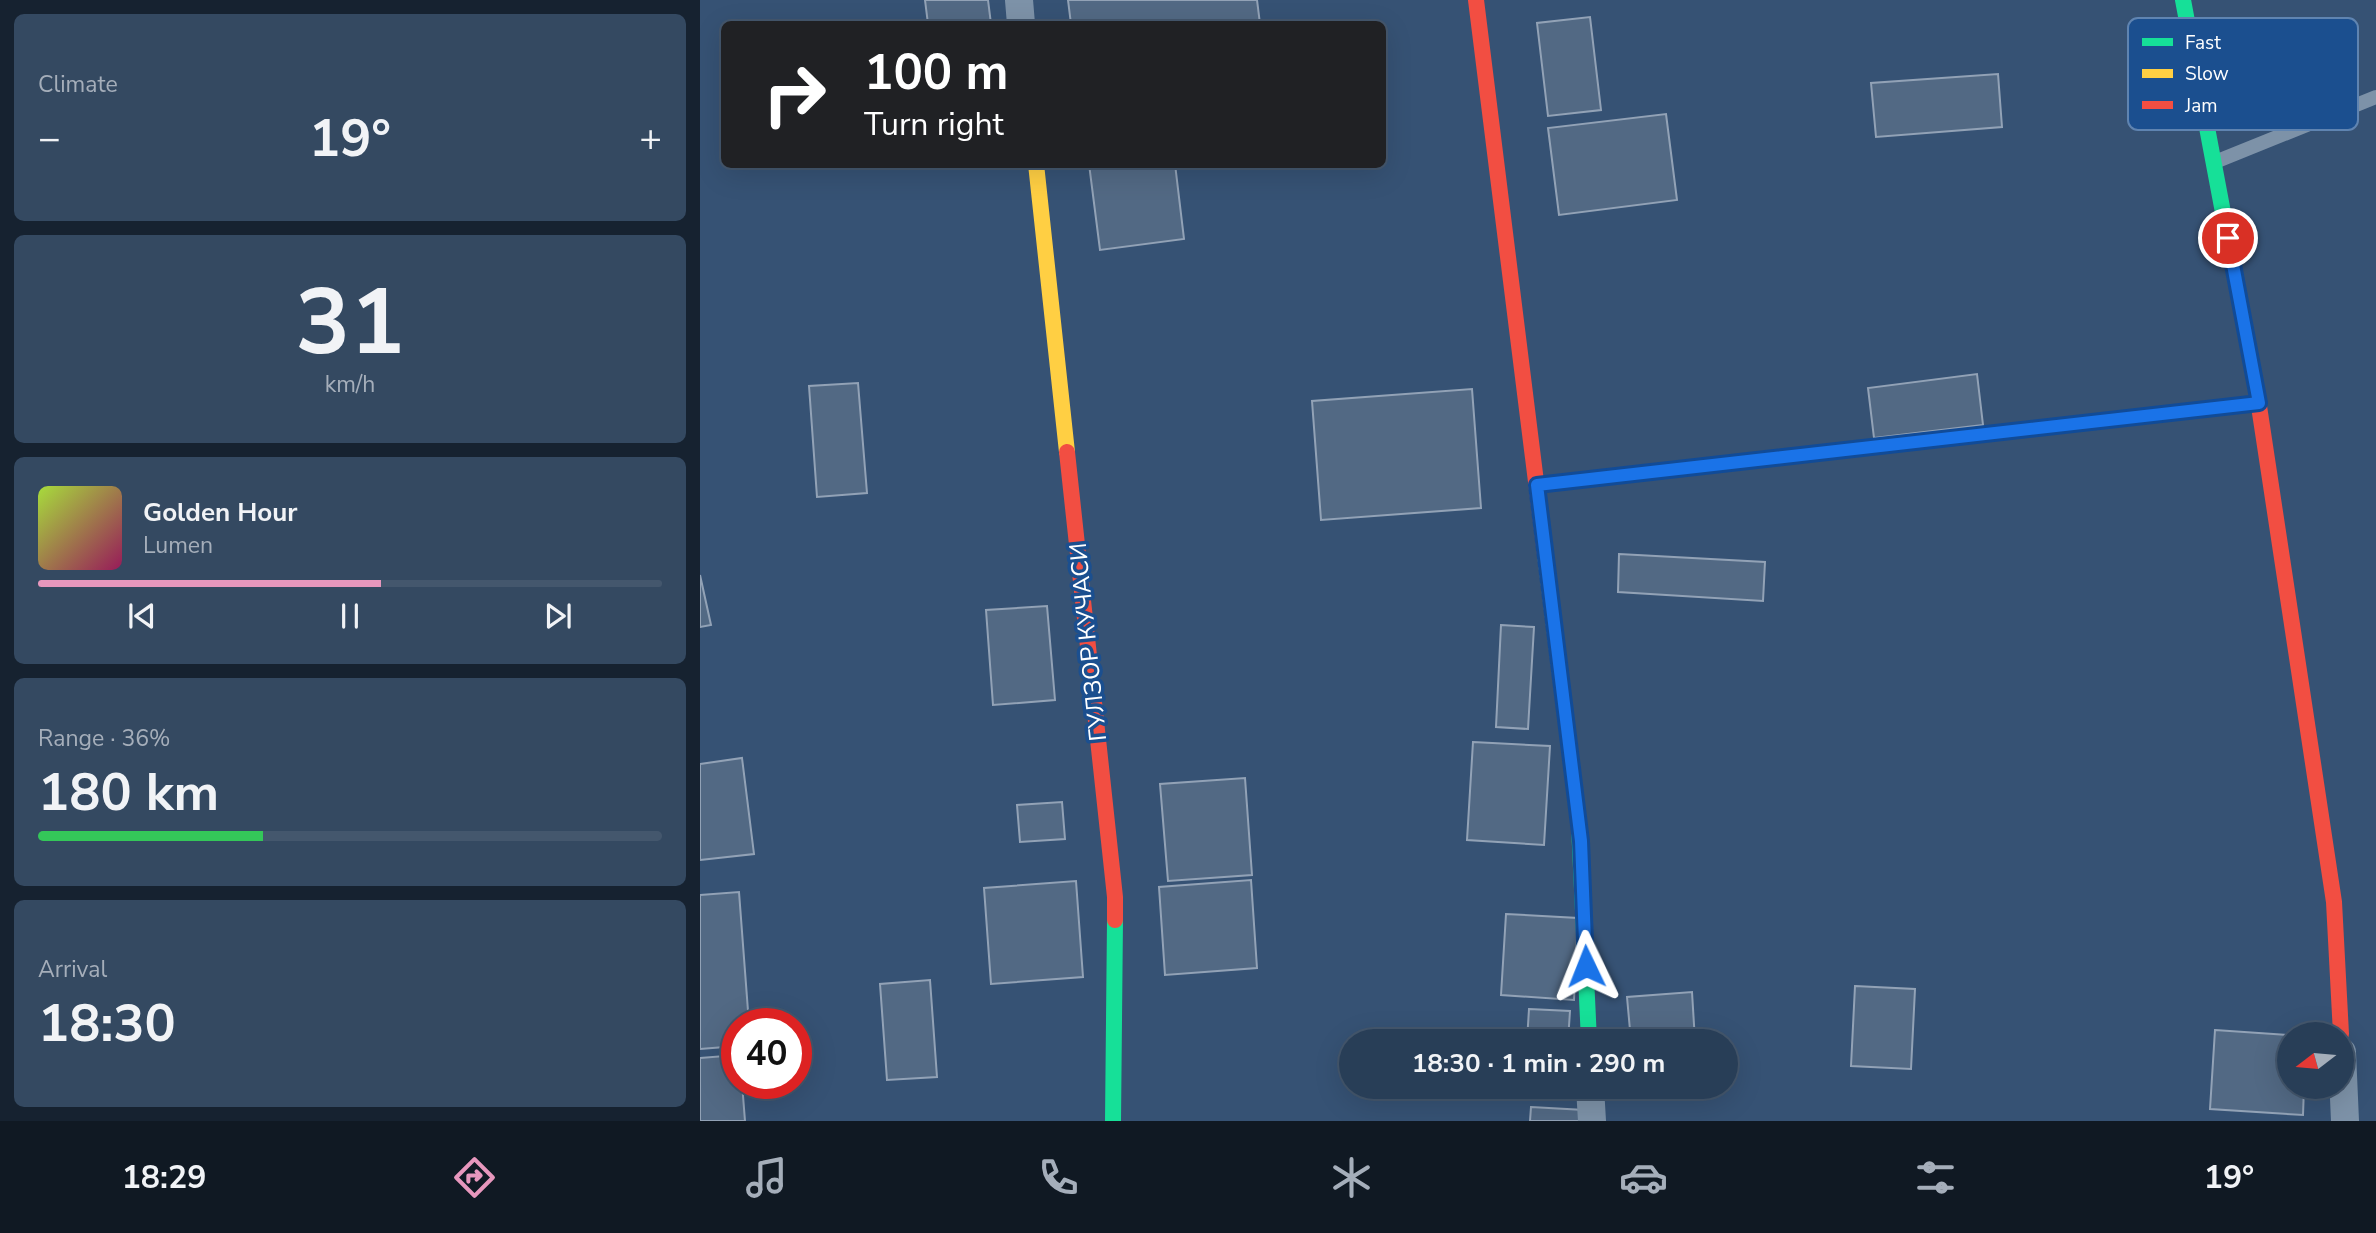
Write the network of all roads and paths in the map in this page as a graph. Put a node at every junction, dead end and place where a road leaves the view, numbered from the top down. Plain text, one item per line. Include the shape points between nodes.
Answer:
1 (1018, 0) edge
2 (1476, 0) edge
3 (2183, 0) edge
4 (2186, 18) edge
5 (1021, 21) edge
6 (2376, 97) edge
7 (2358, 104) edge
8 (2208, 130) edge
9 (2295, 130) edge
10 (2214, 163) junction
11 (1036, 168) edge
12 (2259, 403) junction
13 (1537, 485) junction
14 (2340, 1022) edge
15 (1589, 1029) edge
16 (1591, 1099) edge
17 (2344, 1099) edge
18 (1113, 1121) edge
19 (1592, 1121) edge
20 (2345, 1121) edge

1 - 5 street
2 - 13 street
3 - 4 street
6 - 7 lane
8 - 10 street
9 - 10 lane
10 - 12 street
11 - 18 street, ГУЛЗОР КУЧАСИ via 1115,897
12 - 13 lane
12 - 14 street via 2334,902
13 - 15 street via 1581,841
16 - 19 street
17 - 20 street

